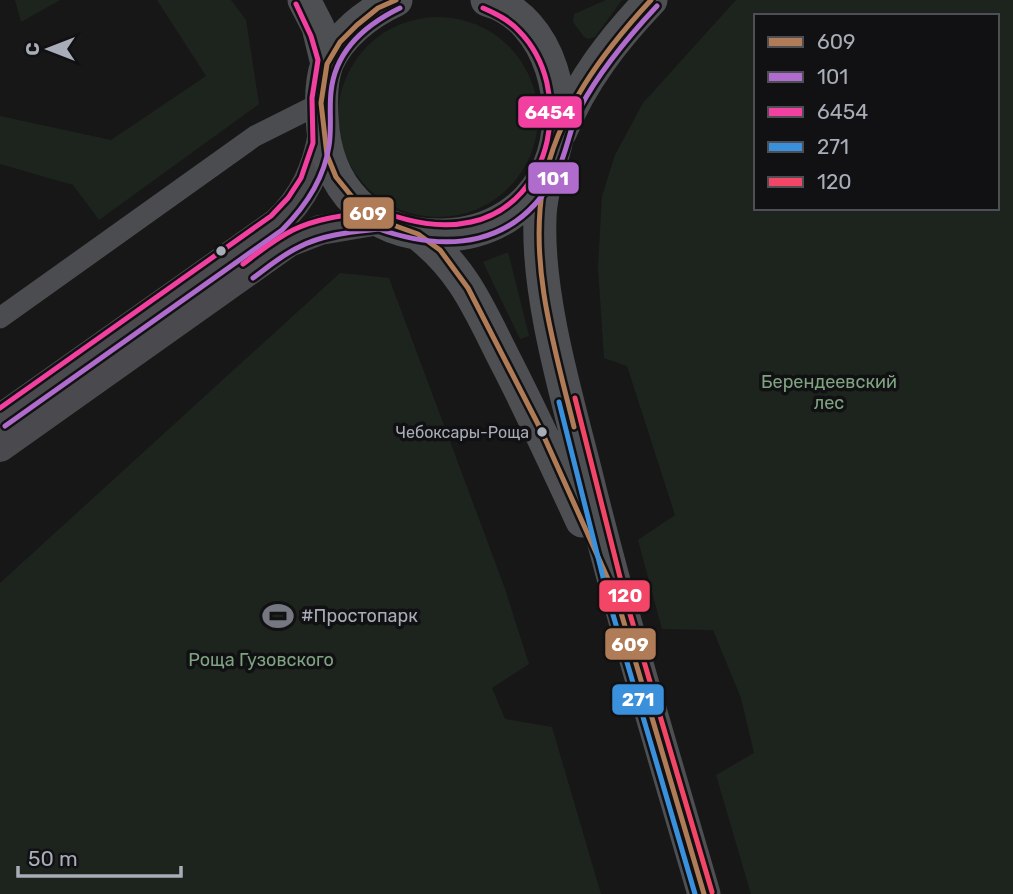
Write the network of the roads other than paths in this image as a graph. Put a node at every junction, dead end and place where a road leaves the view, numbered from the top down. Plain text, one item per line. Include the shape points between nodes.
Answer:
1 (304, 0) edge
2 (396, 0) edge
3 (495, 0) edge
4 (651, 0) edge
5 (327, 64) junction
6 (322, 118) junction
7 (553, 155) junction
8 (379, 220) junction
9 (418, 234) junction
10 (0, 318) edge
11 (0, 419) edge
12 (0, 447) edge
13 (617, 599) junction
14 (704, 894) edge

1 - 5 main road via 318,27
2 - 5 main road via 357,25
3 - 7 main road via 528,26 550,63 558,114
4 - 7 main road via 593,70 573,103
5 - 6 main road
6 - 8 main road via 327,155 336,177 362,209
6 - 10 street via 255,136
6 - 11 main road via 319,153 293,208
7 - 9 main road via 538,187 505,219 467,233
7 - 13 main road via 542,194 540,241 550,316
8 - 9 main road
8 - 12 main road via 320,230 289,242
9 - 13 main road via 440,250 468,288 541,430
13 - 14 main road

